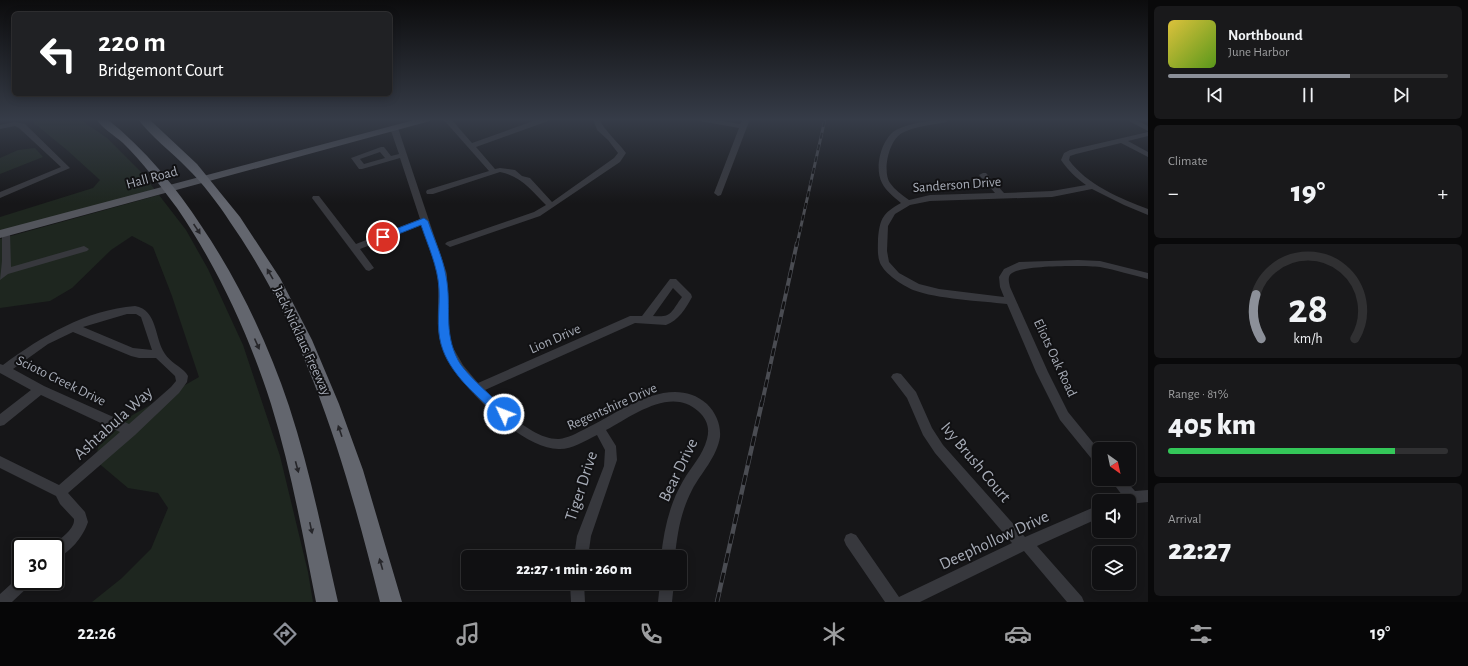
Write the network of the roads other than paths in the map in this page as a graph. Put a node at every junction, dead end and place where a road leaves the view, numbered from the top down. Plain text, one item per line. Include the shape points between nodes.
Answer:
1 (44, 147) edge
2 (132, 147) edge
3 (173, 147) edge
4 (324, 147) edge
5 (400, 147) edge
6 (471, 147) edge
7 (618, 147) edge
8 (735, 147) edge
9 (887, 147) edge
10 (1093, 147) edge
11 (1134, 147) edge
12 (403, 155) junction
13 (1148, 155) edge
14 (389, 158) dead end
15 (493, 171) junction
16 (984, 175) dead end
17 (1095, 186) junction
18 (430, 192) dead end
19 (718, 193) dead end
20 (0, 195) edge
21 (1002, 196) junction
22 (316, 198) dead end
23 (907, 203) junction
24 (551, 206) junction
25 (1148, 212) edge
26 (424, 221) junction
27 (3, 234) edge
28 (450, 244) dead end
29 (354, 248) junction
30 (84, 249) dead end
31 (369, 268) dead end
32 (3, 275) edge
33 (1148, 276) edge
34 (1011, 301) junction
35 (645, 319) dead end
36 (72, 327) junction
37 (159, 354) junction
38 (2, 369) edge
39 (897, 376) dead end
40 (40, 389) junction
41 (477, 389) junction
42 (0, 421) edge
43 (712, 422) joint
44 (598, 429) junction
45 (131, 431) junction
46 (1092, 451) edge
47 (0, 462) edge
48 (60, 491) junction
49 (1148, 496) edge
50 (1136, 498) edge
51 (1092, 513) edge
52 (851, 540) dead end
53 (64, 543) edge
54 (1024, 544) junction
55 (582, 550) edge
56 (669, 550) edge
57 (15, 590) edge
58 (577, 590) edge
59 (666, 590) edge
60 (2, 602) edge
61 (327, 602) edge
62 (391, 602) edge
63 (578, 602) edge
64 (665, 602) edge
65 (894, 602) edge
66 (904, 602) edge
67 (1077, 602) edge

1 - 20 street via 66,168
2 -> 61 highway via 175,197 206,242 231,285 264,359 280,405 303,490
62 -> 3 highway, Jack Nicklaus Freeway via 341,433 323,383 294,320 269,273 230,212 192,165
4 - 27 main road, Hall Road
5 - 12 street, Regentshire Drive
6 - 15 street
7 - 24 street via 622,153 617,160
8 - 19 street
9 - 23 street via 885,182
10 - 17 street via 1073,152 1067,155 1065,160 1073,171
11 - 13 street
12 - 14 street
12 - 26 street, Regentshire Drive
15 - 18 street
15 - 24 street via 508,171 527,180
16 - 21 street
17 - 21 street, Sanderson Drive via 1052,194
17 - 25 street via 1120,201
21 - 23 street, Sanderson Drive via 930,198
22 - 29 street
23 - 34 street, Sanderson Drive via 891,212 884,226 882,251 885,263 893,273 916,287
24 - 28 street via 537,214
26 - 29 street
26 - 41 street, Regentshire Drive via 442,274 446,345 455,365
27 - 32 street via 7,261
29 - 31 street
30 - 32 street
33 - 34 street, Eliots Oak Road via 1100,264 1078,262 1015,266 1007,271 1004,277 1004,287
34 - 46 street, Eliots Oak Road via 1064,416
35 - 41 street, Lion Drive via 634,319
36 - 37 street via 131,352
36 - 37 street via 117,313 137,310 145,315
36 - 38 street
37 - 45 street, Ashtabula Way via 182,376 181,382
38 - 40 street, Scioto Creek Drive
39 - 54 street, Ivy Brush Court via 912,395 927,431 939,449
40 - 42 street
40 - 45 street, Scioto Creek Drive
41 - 44 street, Regentshire Drive via 521,428 544,442 569,442
43 - 44 street, Regentshire Drive via 702,407 694,402 666,397
43 - 56 street, Bear Drive via 713,439 703,462 683,493 674,519
44 - 55 street, Tiger Drive via 610,445 612,455 584,536
45 - 48 street, Ashtabula Way
47 - 48 street
48 - 53 street via 63,499 81,516 82,522 80,528
49 - 50 street
51 - 54 street, Deephollow Drive
52 - 65 street
54 - 66 street, Deephollow Drive
54 - 67 street, Ivy Brush Court
57 - 60 street
58 - 63 street
59 - 64 street

